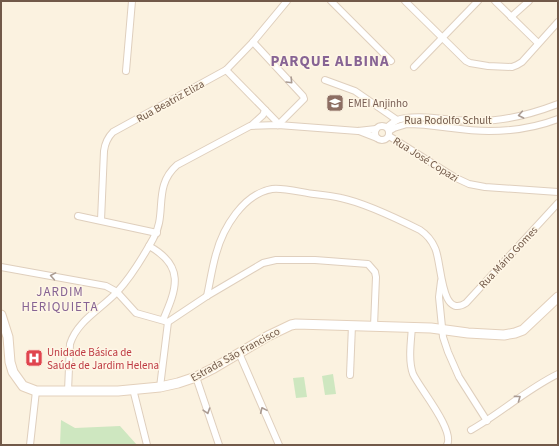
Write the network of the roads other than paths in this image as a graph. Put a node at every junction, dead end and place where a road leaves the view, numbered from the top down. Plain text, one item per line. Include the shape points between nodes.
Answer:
1 (132, 1) edge
2 (287, 1) edge
3 (331, 1) edge
4 (405, 1) edge
5 (478, 1) edge
6 (495, 1) edge
7 (529, 1) edge
8 (511, 17) junction
9 (558, 22) edge
10 (443, 38) junction
11 (253, 42) junction
12 (538, 44) junction
13 (391, 61) dead end
14 (414, 68) dead end
15 (226, 70) junction
16 (126, 71) dead end
17 (325, 80) dead end
18 (558, 104) edge
19 (265, 110) junction
20 (506, 118) junction
21 (558, 119) edge
22 (397, 120) junction
23 (278, 125) junction
24 (250, 126) junction
25 (376, 129) junction
26 (509, 130) junction
27 (358, 131) junction
28 (388, 131) junction
29 (377, 138) junction
30 (558, 192) edge
31 (558, 204) edge
32 (78, 216) dead end
33 (101, 220) junction
34 (157, 233) junction
35 (149, 246) junction
36 (1, 267) edge
37 (442, 280) junction
38 (117, 292) junction
39 (207, 296) junction
40 (558, 297) edge
41 (1, 315) edge
42 (166, 321) junction
43 (352, 325) junction
44 (374, 326) junction
45 (412, 327) junction
46 (442, 329) junction
47 (5, 350) edge
48 (239, 353) junction
49 (558, 374) edge
50 (350, 375) dead end
51 (196, 377) junction
52 (160, 387) junction
53 (134, 389) junction
54 (36, 391) junction
55 (68, 391) junction
56 (487, 421) junction
57 (471, 430) dead end
58 (30, 445) edge
59 (147, 445) edge
60 (219, 445) edge
61 (279, 445) edge
62 (447, 445) edge

1 - 16 street
2 - 11 street, Rua Beatriz Eliza
3 - 13 street
4 - 10 street
5 - 10 street
6 - 8 street
7 - 8 street
8 - 12 street
9 - 12 street
10 - 12 street via 466,61 488,66 512,67 522,62
10 - 14 street
11 - 15 street, Rua Beatriz Eliza
11 -> 23 street via 304,99
15 - 19 street
15 - 33 street, Rua Beatriz Eliza via 108,137 104,144
17 - 22 street via 355,91
18 -> 20 street, Rua Rodolfo Schult
19 - 23 street
19 - 24 street
20 - 22 street, Rua Rodolfo Schult via 478,122 411,118
20 - 26 street
21 - 26 street, Rua Rodolfo Schult
22 - 28 street, Rua Rodolfo Schult
23 - 24 street, Rua José Copazi
23 - 27 street, Rua José Copazi
24 - 34 street via 195,154 170,171 163,186
25 - 27 street, Rua José Copazi
25 - 28 street via 382,126
25 - 29 street
26 - 28 street, Rua Rodolfo Schult via 489,131 407,124
27 - 29 street, Rua José Copazi
28 - 29 street via 384,140
28 - 30 street, Rua José Copazi via 454,177 469,184 485,188
31 - 37 street, Rua Mário Gomes via 460,307 453,306 447,297
32 - 33 street
33 - 34 street
34 - 35 street
35 - 38 street
35 - 42 street via 171,263 176,280
38 -> 36 street via 95,283
37 - 39 street via 441,266 435,248 421,231 370,207 342,198 274,188 253,197 233,218 216,254
37 - 46 street via 438,297
38 - 42 street via 136,313
38 - 55 street via 80,325 72,337
39 - 42 street
39 - 44 street via 264,263 276,260 364,263 375,272
40 - 46 main road, Estrada São Francisco via 523,330 515,333 495,335
41 - 47 main road via 8,337
42 - 52 street
43 - 44 main road, Estrada São Francisco
43 - 48 main road, Estrada São Francisco via 290,325
43 - 50 street
44 - 45 main road, Estrada São Francisco
45 - 46 main road, Estrada São Francisco
45 - 62 street via 413,373 448,435
46 - 56 street via 453,364
47 - 54 main road via 13,372 23,386
48 - 51 main road, Estrada São Francisco
61 -> 48 street
56 -> 49 street via 539,383
51 - 52 main road, Estrada São Francisco
51 -> 60 street
52 - 53 main road, Estrada São Francisco
53 - 55 main road, Estrada São Francisco
53 - 59 street
54 - 55 main road, Estrada São Francisco
54 - 58 street
56 - 57 street

